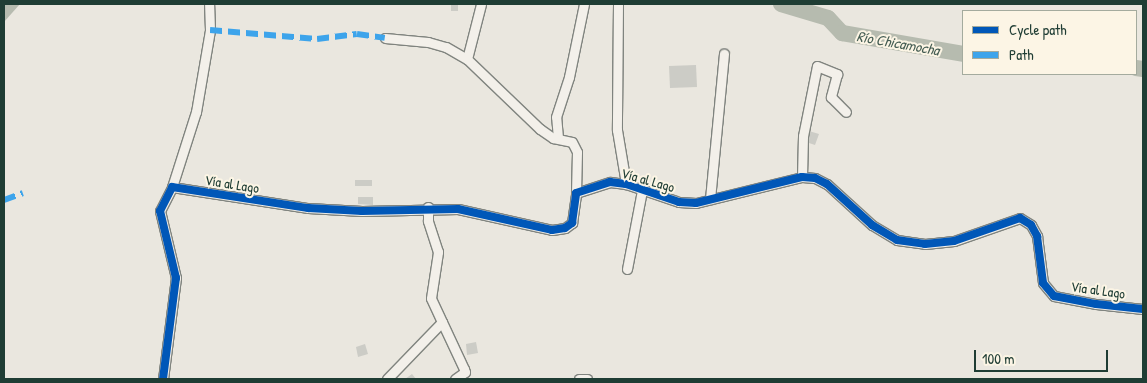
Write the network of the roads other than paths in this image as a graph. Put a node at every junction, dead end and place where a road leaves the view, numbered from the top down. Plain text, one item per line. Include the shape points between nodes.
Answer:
1 (209, 4) edge
2 (481, 4) edge
3 (584, 4) edge
4 (618, 4) edge
5 (386, 38) dead end
6 (724, 54) dead end
7 (467, 59) junction
8 (846, 112) dead end
9 (558, 138) junction
10 (802, 177) junction
11 (626, 184) junction
12 (172, 187) junction
13 (642, 190) junction
14 (576, 193) junction
15 (710, 199) junction
16 (428, 207) junction
17 (627, 269) dead end
18 (1143, 309) edge
19 (442, 322) junction
20 (466, 376) edge
21 (163, 379) edge
22 (387, 379) edge
23 (455, 379) edge
24 (579, 379) edge
25 (587, 379) edge

1 - 12 street via 210,30 196,112
2 - 7 street
3 - 9 street via 569,77 556,117
4 - 11 street via 617,130
5 - 7 street via 428,42
6 - 15 street
7 - 9 street via 540,129
8 - 10 street via 831,98 837,74 816,66 803,136
9 - 14 street via 569,140 575,146
10 - 15 street, Vía al Lago
10 - 18 street, Vía al Lago via 815,178 827,184 872,225 897,240 925,244 954,241 1020,218 1032,225 1037,236 1043,283 1054,296
11 - 13 street, Vía al Lago
11 - 14 street, Vía al Lago via 610,182
12 - 16 street, Vía al Lago via 308,208 362,211
12 - 21 street via 160,211 176,278
13 - 15 street, Vía al Lago via 679,202
13 - 17 street
14 - 16 street, Vía al Lago via 572,223 552,230 458,209
16 - 19 street via 428,221 438,252 431,298
19 - 20 street
19 - 22 street
20 - 23 street
24 - 25 street

